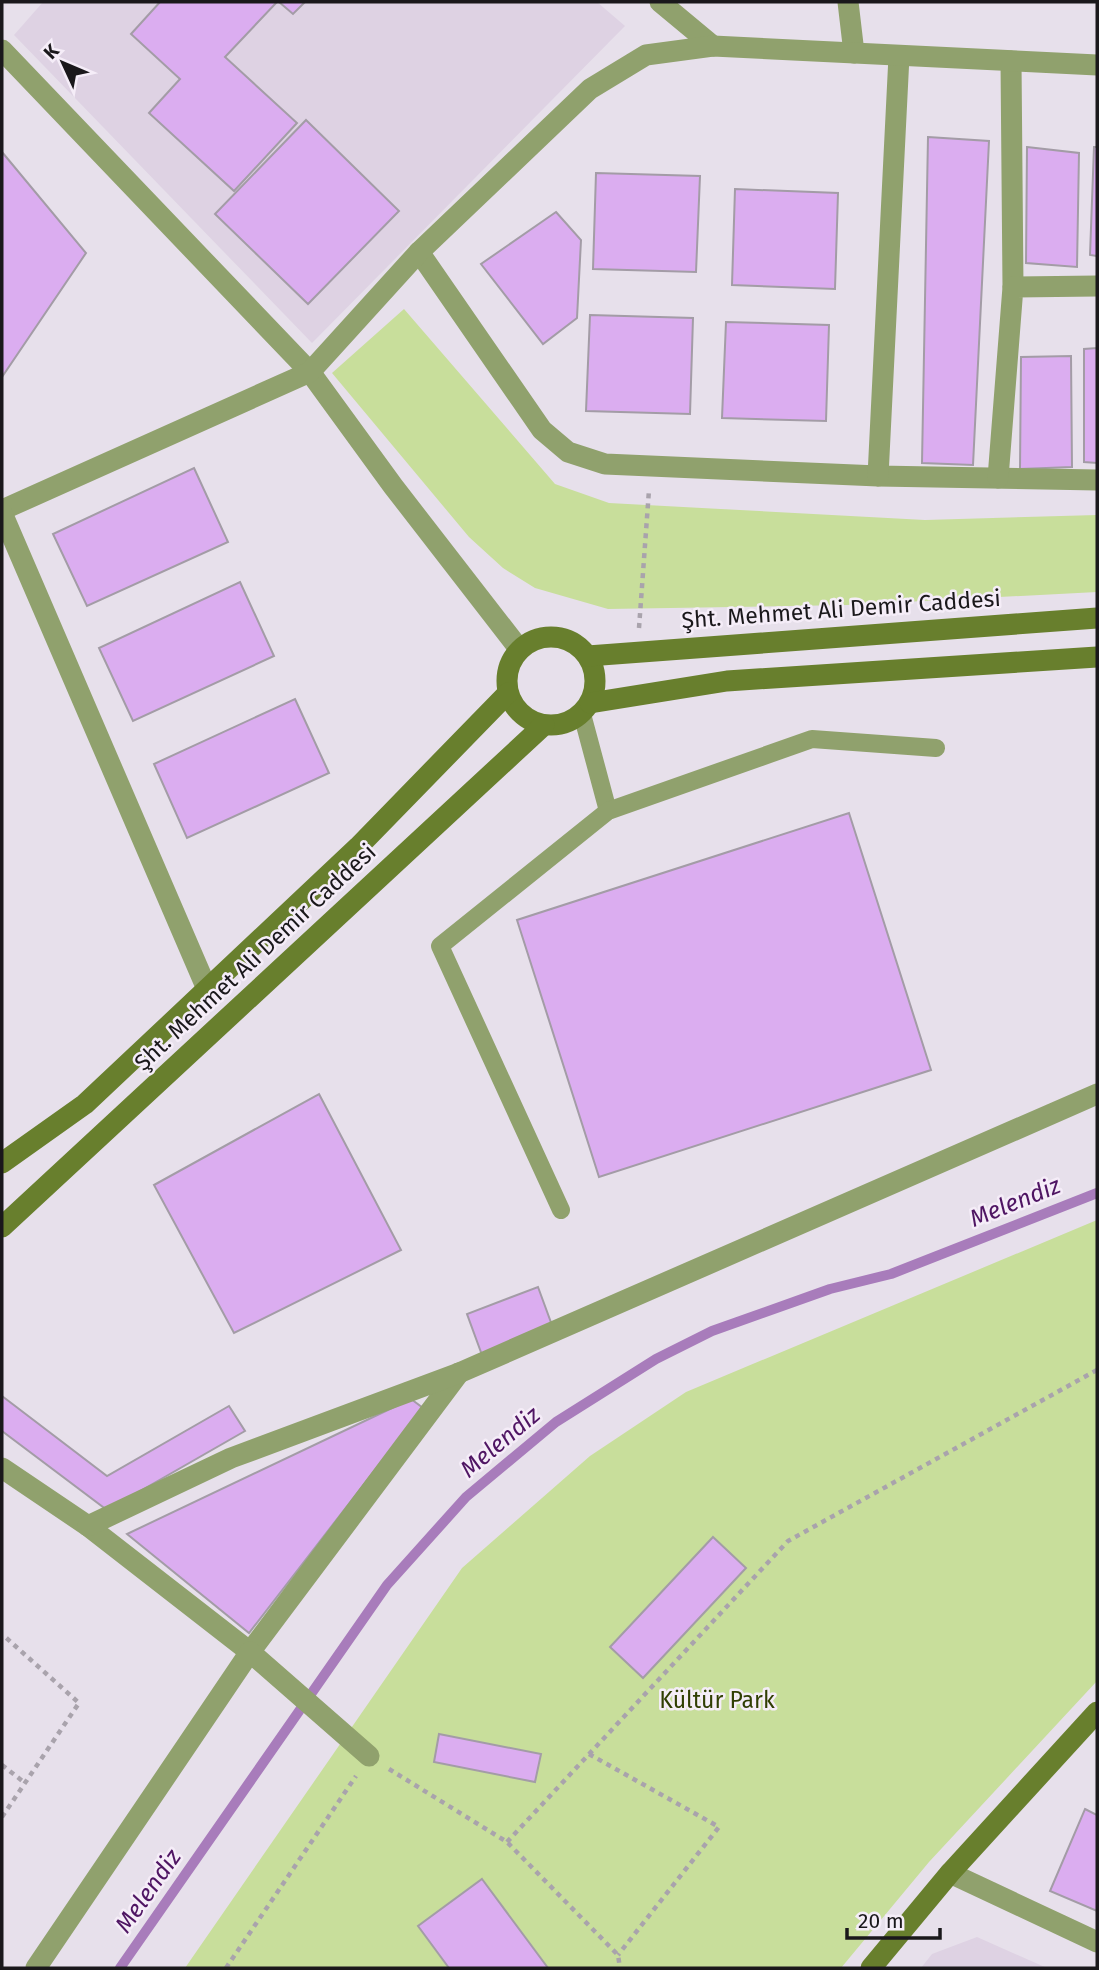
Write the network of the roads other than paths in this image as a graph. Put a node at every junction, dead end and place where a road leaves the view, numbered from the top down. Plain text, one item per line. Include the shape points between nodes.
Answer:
1 (660, 2) edge
2 (848, 2) edge
3 (713, 46) junction
4 (2, 50) edge
5 (854, 53) junction
6 (899, 55) junction
7 (1011, 61) junction
8 (1097, 65) edge
9 (419, 253) junction
10 (1097, 286) edge
11 (1013, 287) junction
12 (310, 372) junction
13 (878, 476) junction
14 (998, 478) junction
15 (1097, 480) edge
16 (2, 512) edge
17 (1097, 618) edge
18 (520, 650) junction
19 (588, 656) junction
20 (1097, 657) edge
21 (508, 694) junction
22 (586, 709) junction
23 (544, 725) junction
24 (936, 748) dead end
25 (608, 811) junction
26 (208, 989) junction
27 (1097, 1094) edge
28 (2, 1163) edge
29 (561, 1210) dead end
30 (2, 1227) edge
31 (459, 1373) junction
32 (2, 1468) edge
33 (88, 1526) junction
34 (250, 1652) junction
35 (1097, 1712) edge
36 (369, 1756) road end
37 (950, 1873) junction
38 (1097, 1942) edge
39 (36, 1968) edge
40 (870, 1968) edge

1 - 3 street
2 - 5 street
3 - 5 street
3 - 9 street via 646,55 590,89
4 - 12 street
5 - 6 street
6 - 7 street
6 - 13 street
7 - 8 street
7 - 11 street
9 - 12 street
9 - 13 street via 542,430 568,452 605,464
10 - 11 street
11 - 14 street
12 - 16 street
12 - 18 street
13 - 14 street
14 - 15 street
16 - 26 street
17 - 19 main road, Şht. Mehmet Ali Demir Caddesi
18 - 19 main road via 545,637 560,638 575,643
18 - 21 main road via 510,664
19 - 22 main road via 596,678
20 - 22 main road via 727,681
21 - 23 main road via 519,713
21 - 26 main road, Şht. Mehmet Ali Demir Caddesi via 367,838
22 - 23 main road via 569,722
22 - 25 lane
23 - 30 main road, Şht. Mehmet Ali Demir Caddesi
24 - 25 lane via 812,739
25 - 29 lane via 440,946
26 - 28 main road, Şht. Mehmet Ali Demir Caddesi via 85,1104
27 - 31 street
31 - 33 street via 231,1458
31 - 34 street
32 - 33 street
33 - 34 street
34 - 36 street
34 - 39 street
35 - 37 main road
37 - 38 street
37 - 40 main road

